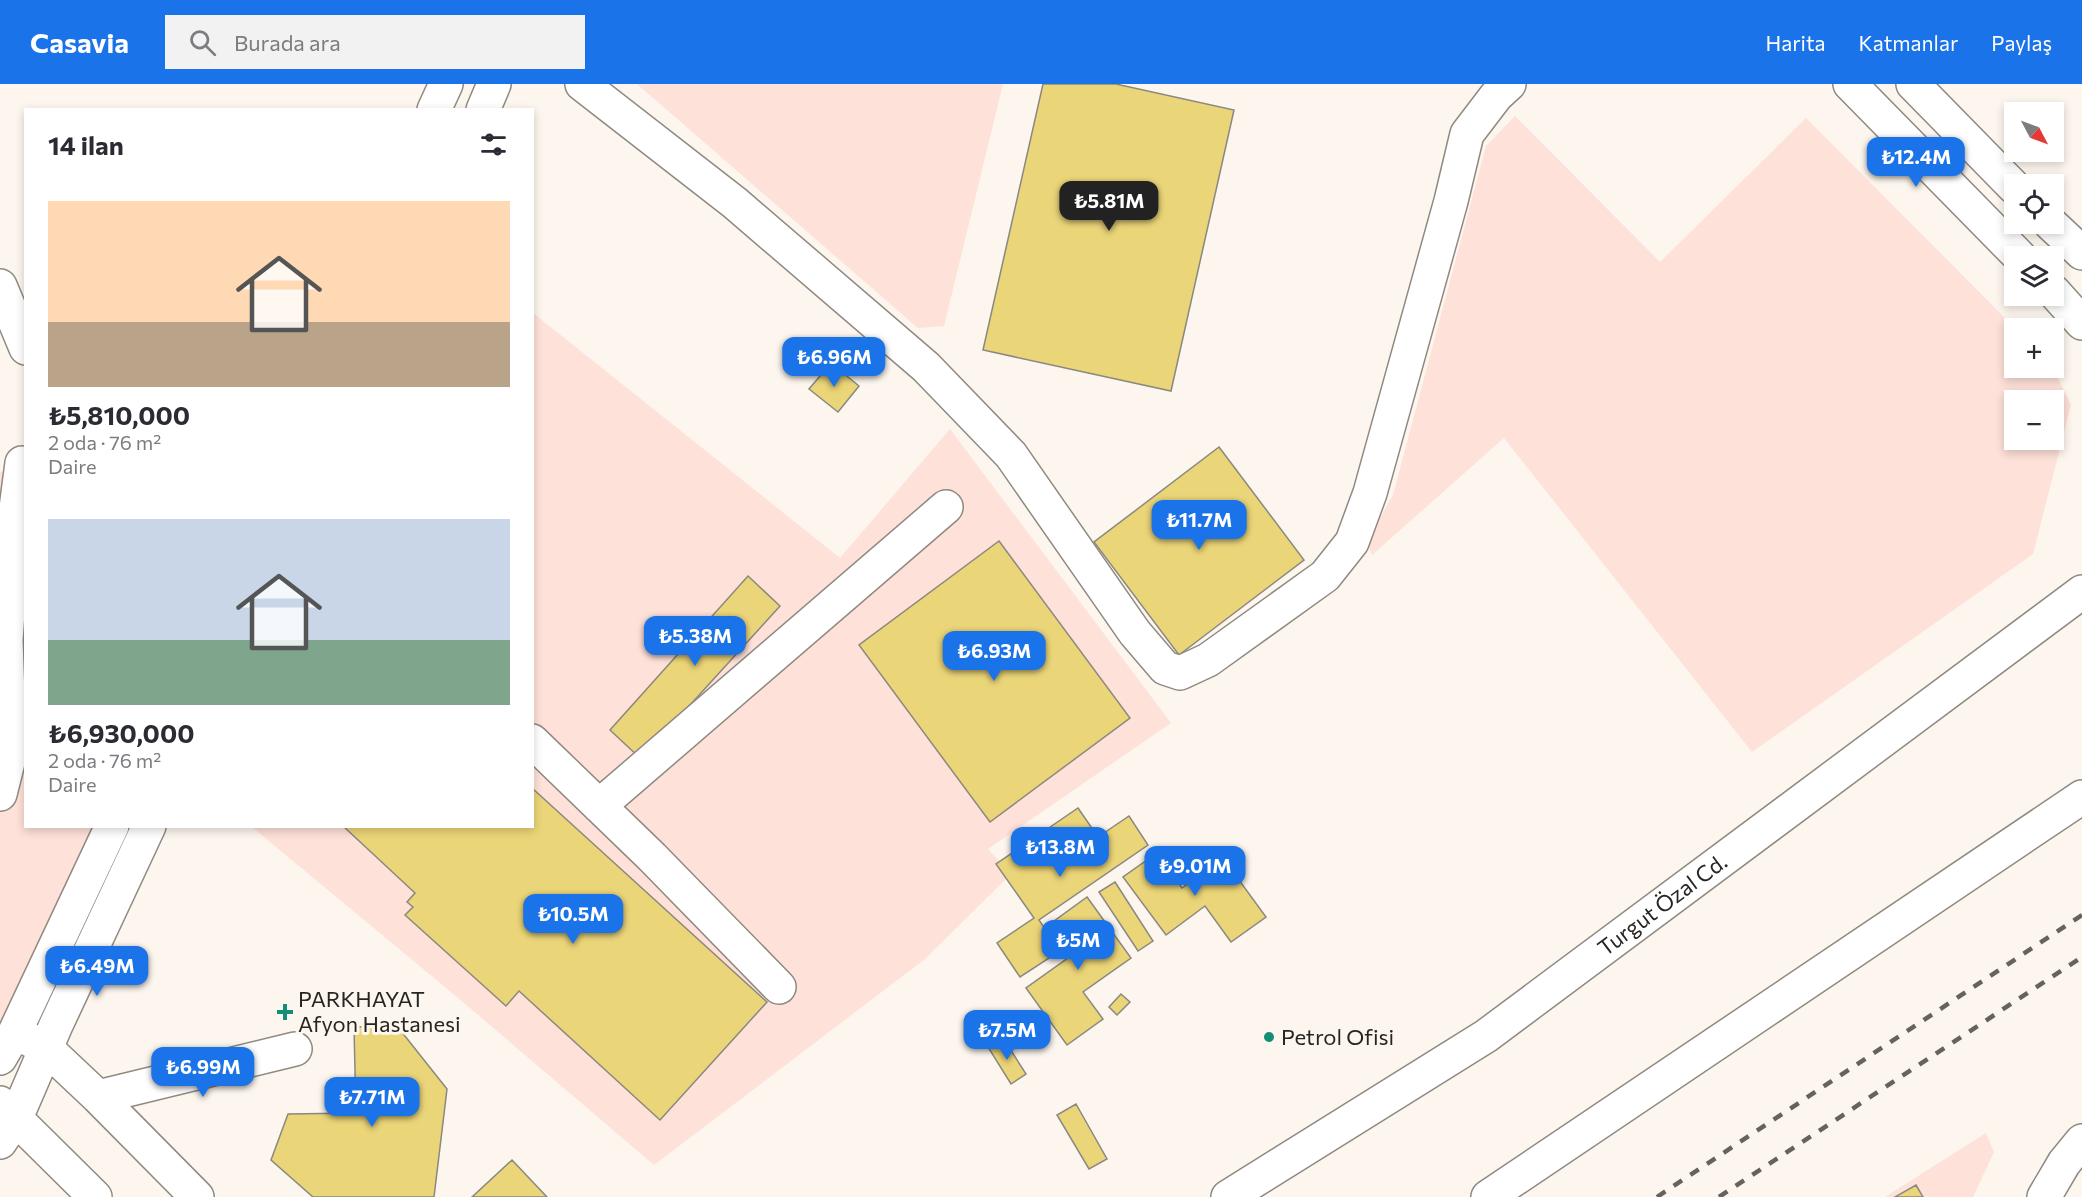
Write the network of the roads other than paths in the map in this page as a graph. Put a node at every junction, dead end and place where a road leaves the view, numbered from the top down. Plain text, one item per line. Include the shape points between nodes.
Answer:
1 (446, 84) edge
2 (495, 84) edge
3 (582, 84) edge
4 (1509, 84) edge
5 (1850, 84) edge
6 (1913, 84) edge
7 (435, 108) edge
8 (484, 108) edge
9 (2004, 177) edge
10 (2062, 234) edge
11 (2009, 246) edge
12 (2082, 253) edge
13 (5, 298) edge
14 (2064, 303) edge
15 (2082, 323) edge
16 (24, 343) edge
17 (16, 458) edge
18 (946, 507) dead end
19 (2082, 592) edge
20 (534, 743) edge
21 (0, 794) edge
22 (2082, 797) edge
23 (599, 806) junction
24 (111, 828) edge
25 (148, 828) edge
26 (779, 987) dead end
27 (8, 1045) edge
28 (46, 1048) junction
29 (295, 1049) dead end
30 (98, 1097) junction
31 (5, 1121) edge
32 (2082, 1141) edge
33 (95, 1197) edge
34 (197, 1197) edge
35 (1228, 1197) edge
36 (1488, 1197) edge
37 (2044, 1197) edge

1 - 7 street
2 - 8 street
3 - 4 street via 735,203 926,367 1011,455 1135,633 1165,668 1180,673 1208,660 1325,576 1352,542 1374,482 1467,134
5 - 11 street
6 - 9 street
10 - 12 street
13 - 16 street
14 - 15 street
17 - 21 street via 6,640 10,754
18 - 23 street
19 - 35 street, Turgut Özal Cd. via 1486,1036
20 - 23 street
22 - 36 street
23 - 26 street
24 - 27 street
25 - 28 street
27 - 28 street
28 - 30 street
28 - 31 street
29 - 30 street
30 - 34 street
31 - 33 street
32 - 37 street via 2064,1162

